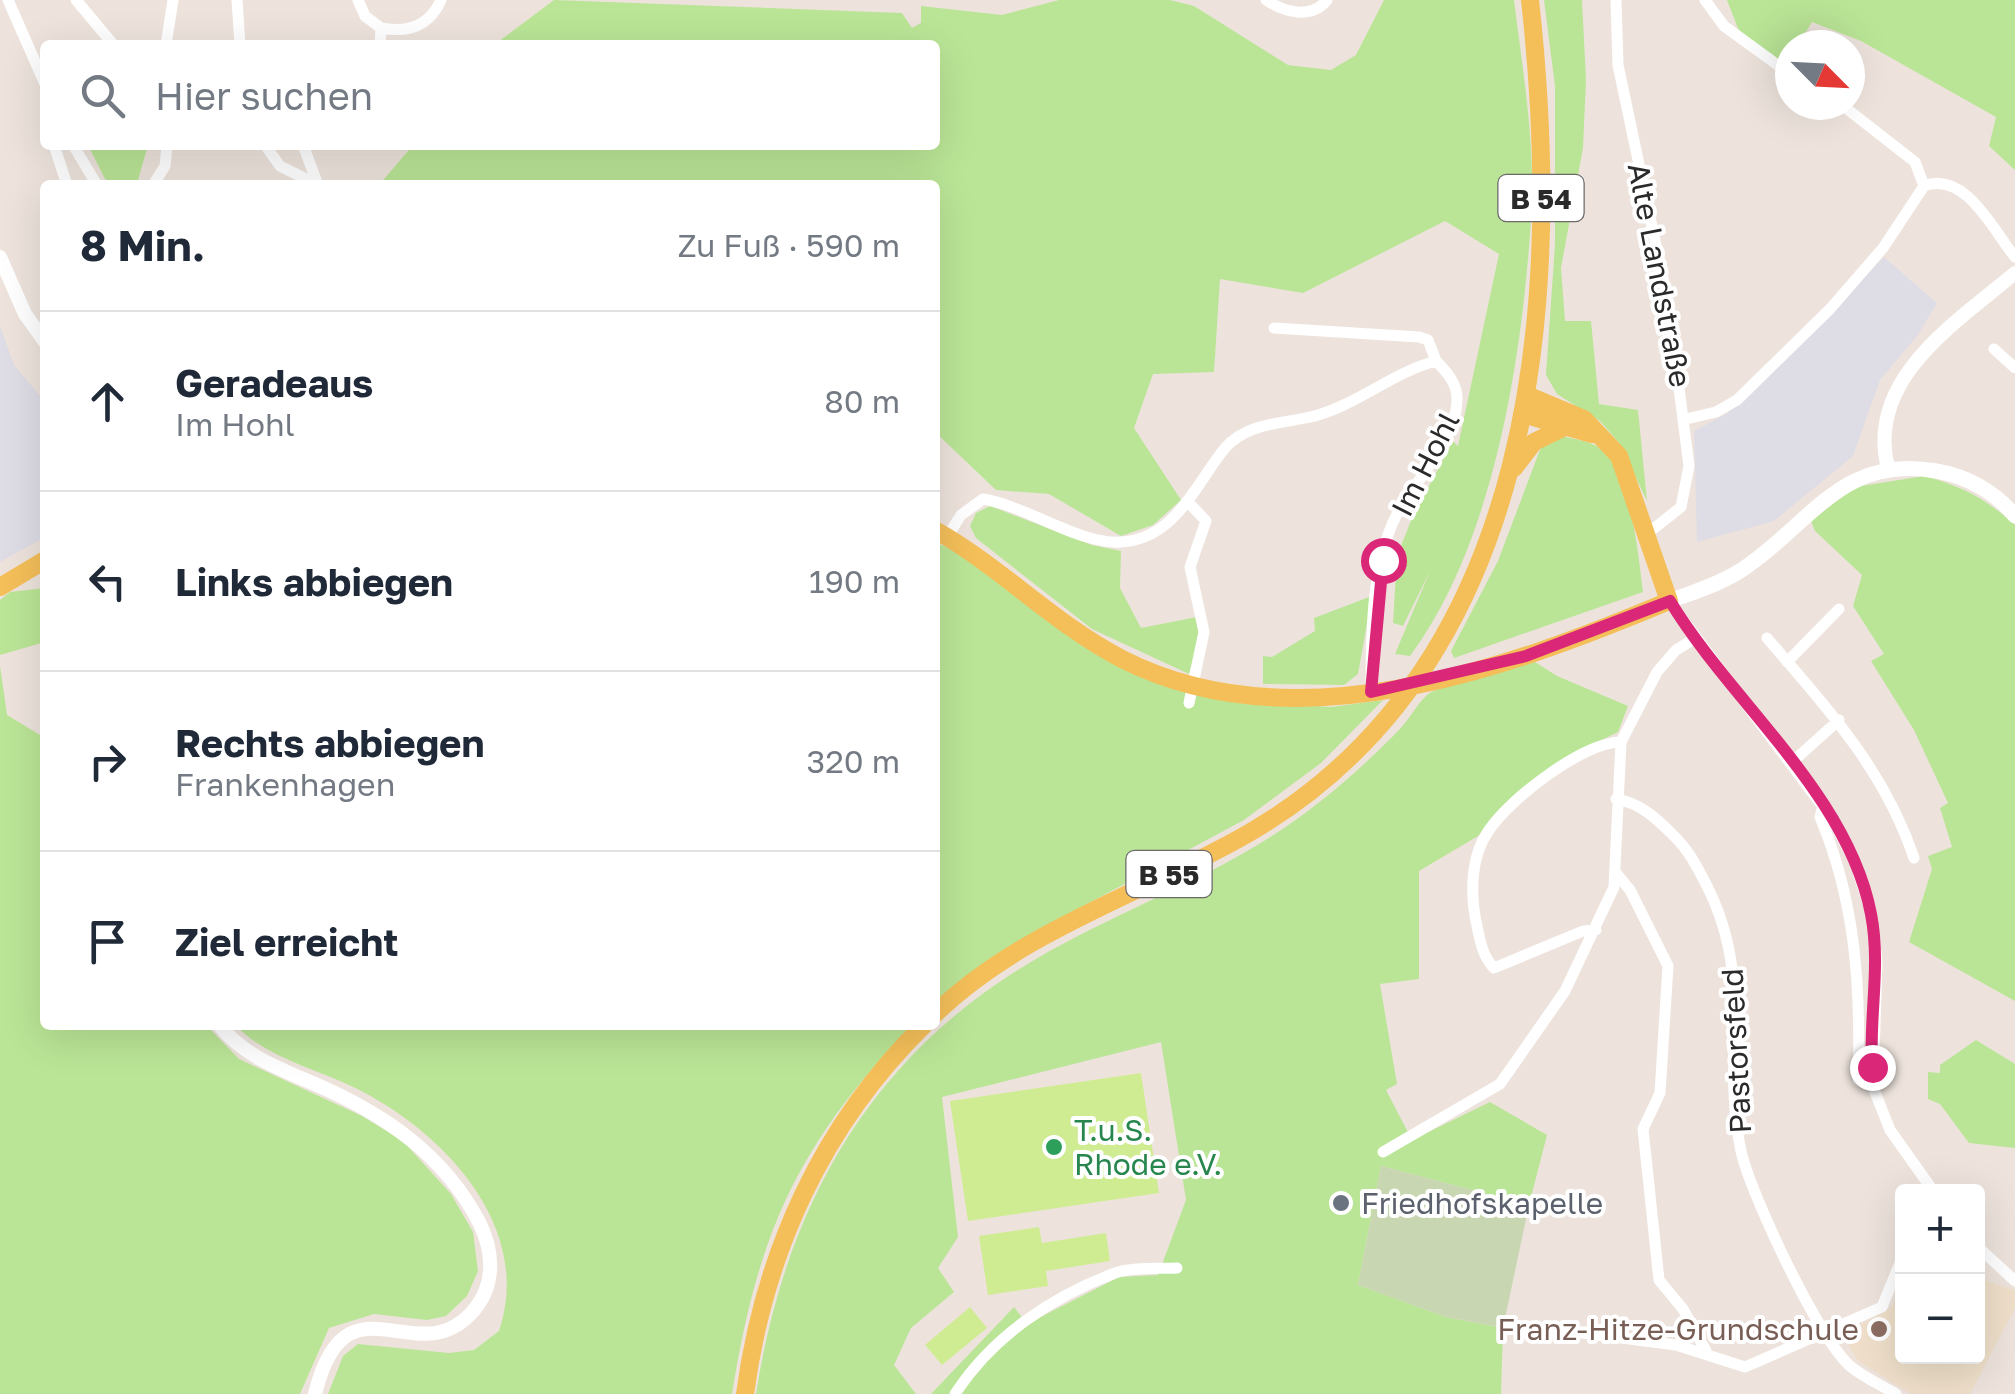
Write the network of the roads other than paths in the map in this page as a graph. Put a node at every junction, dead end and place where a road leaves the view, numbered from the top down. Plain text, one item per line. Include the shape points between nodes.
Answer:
1 (8, 0) edge
2 (76, 0) edge
3 (172, 0) edge
4 (237, 0) edge
5 (358, 0) edge
6 (440, 0) edge
7 (1266, 0) edge
8 (1327, 0) edge
9 (1530, 0) edge
10 (1616, 0) edge
11 (1705, 0) edge
12 (380, 28) junction
13 (109, 40) edge
14 (167, 40) edge
15 (240, 40) edge
16 (380, 40) edge
17 (1775, 63) edge
18 (40, 73) edge
19 (1861, 120) edge
20 (56, 150) edge
21 (76, 150) edge
22 (167, 150) edge
23 (269, 150) edge
24 (305, 150) edge
25 (65, 180) edge
26 (94, 180) edge
27 (157, 180) edge
28 (308, 180) edge
29 (316, 180) edge
30 (1924, 186) junction
31 (2015, 256) edge
32 (0, 257) edge
33 (2015, 273) edge
34 (1274, 328) dead end
35 (40, 335) edge
36 (1994, 349) dead end
37 (1436, 361) junction
38 (2015, 368) edge
39 (1525, 405) junction
40 (1686, 419) junction
41 (1569, 425) junction
42 (1606, 440) junction
43 (1888, 468) junction
44 (1510, 472) junction
45 (1189, 503) junction
46 (2015, 516) edge
47 (941, 533) edge
48 (1647, 534) junction
49 (40, 563) edge
50 (0, 587) edge
51 (1670, 601) junction
52 (1839, 609) dead end
53 (1766, 638) dead end
54 (1694, 640) junction
55 (1787, 662) junction
56 (1195, 681) junction
57 (1371, 692) junction
58 (1189, 704) dead end
59 (1839, 720) junction
60 (1621, 742) junction
61 (1791, 763) junction
62 (1616, 799) junction
63 (1823, 806) junction
64 (1914, 858) dead end
65 (1616, 873) junction
66 (1596, 930) junction
67 (940, 1011) edge
68 (225, 1030) edge
69 (920, 1030) edge
70 (1873, 1088) junction
71 (1383, 1152) dead end
72 (1929, 1184) edge
73 (1985, 1254) edge
74 (1177, 1268) dead end
75 (1898, 1274) edge
76 (2015, 1282) edge
77 (1522, 1332) dead end
78 (1826, 1332) junction
79 (1706, 1351) junction
80 (315, 1394) edge
81 (745, 1394) edge
82 (955, 1394) edge
83 (1896, 1394) edge

1 - 18 street
2 - 13 street
3 - 14 street
4 - 15 street
5 - 12 street
6 - 12 street via 429,19 413,28
7 - 8 street via 1302,13
9 - 39 main road, B 54 via 1542,226
10 - 40 street, Alte Landstraße via 1618,65
11 - 17 street via 1724,26
12 - 16 street
19 - 30 street via 1915,162
20 - 25 street
21 - 26 street
22 - 27 street
23 - 28 street via 280,166
24 - 29 street
30 - 31 street via 1943,182 1963,191
30 - 40 street via 1883,248 1830,309 1738,400
32 - 35 street
33 - 43 street via 1942,334 1900,383 1886,435
34 - 37 street, Im Hohl via 1419,337 1428,340
36 - 38 street
37 - 45 street, Im Hohl via 1319,415 1248,430 1226,446
37 - 57 street, Im Hohl via 1455,385 1453,422 1388,539
39 - 41 main road
39 - 42 main road via 1584,418
39 - 44 main road, B 55
40 - 48 street, Alte Landstraße via 1687,491 1676,514
41 - 42 main road
41 - 44 main road via 1534,442
42 - 48 main road via 1625,469
43 - 46 main road via 1967,480
43 - 51 main road via 1828,496 1738,572
44 - 67 main road, B 55 via 1486,551 1450,628 1388,716 1325,777 1252,832 1031,947
45 - 47 street, Im Hohl via 1152,532 1122,542 1092,538 983,499
45 - 56 street via 1206,521 1190,567 1204,632
47 - 56 main road via 1082,637 1150,672
48 - 51 main road
49 - 50 main road
51 - 54 street
51 - 57 main road via 1526,656
52 - 55 street
53 - 55 street
54 - 60 street via 1656,672
54 - 61 street
55 - 59 street
56 - 57 main road via 1252,696
56 - 58 street
59 - 61 street
59 - 64 street via 1878,776
60 - 62 street
60 - 66 street via 1568,763 1488,831 1471,898 1482,949 1494,968
61 - 63 street
62 - 65 street
62 - 78 street, Pastorsfeld via 1642,808 1687,848 1724,921 1736,971 1742,1154 1786,1259
63 - 70 street via 1855,862 1871,912 1877,961
63 - 70 street via 1820,817 1849,905 1858,965 1858,1080
65 - 66 street
65 - 79 street via 1668,966 1660,1092 1643,1129 1659,1280
66 - 71 street via 1566,992 1500,1084
68 - 80 street via 266,1063 352,1100 420,1144 464,1198 489,1246 490,1277 468,1317 436,1334 352,1332 329,1352
69 - 81 main road via 861,1096 799,1198 757,1320
70 - 72 street via 1890,1130
73 - 76 street
74 - 82 street via 1118,1272 1023,1320 984,1355
75 - 78 street via 1882,1307
77 - 79 street via 1575,1332
78 - 79 street via 1746,1367
78 - 83 street, Pastorsfeld via 1849,1366

